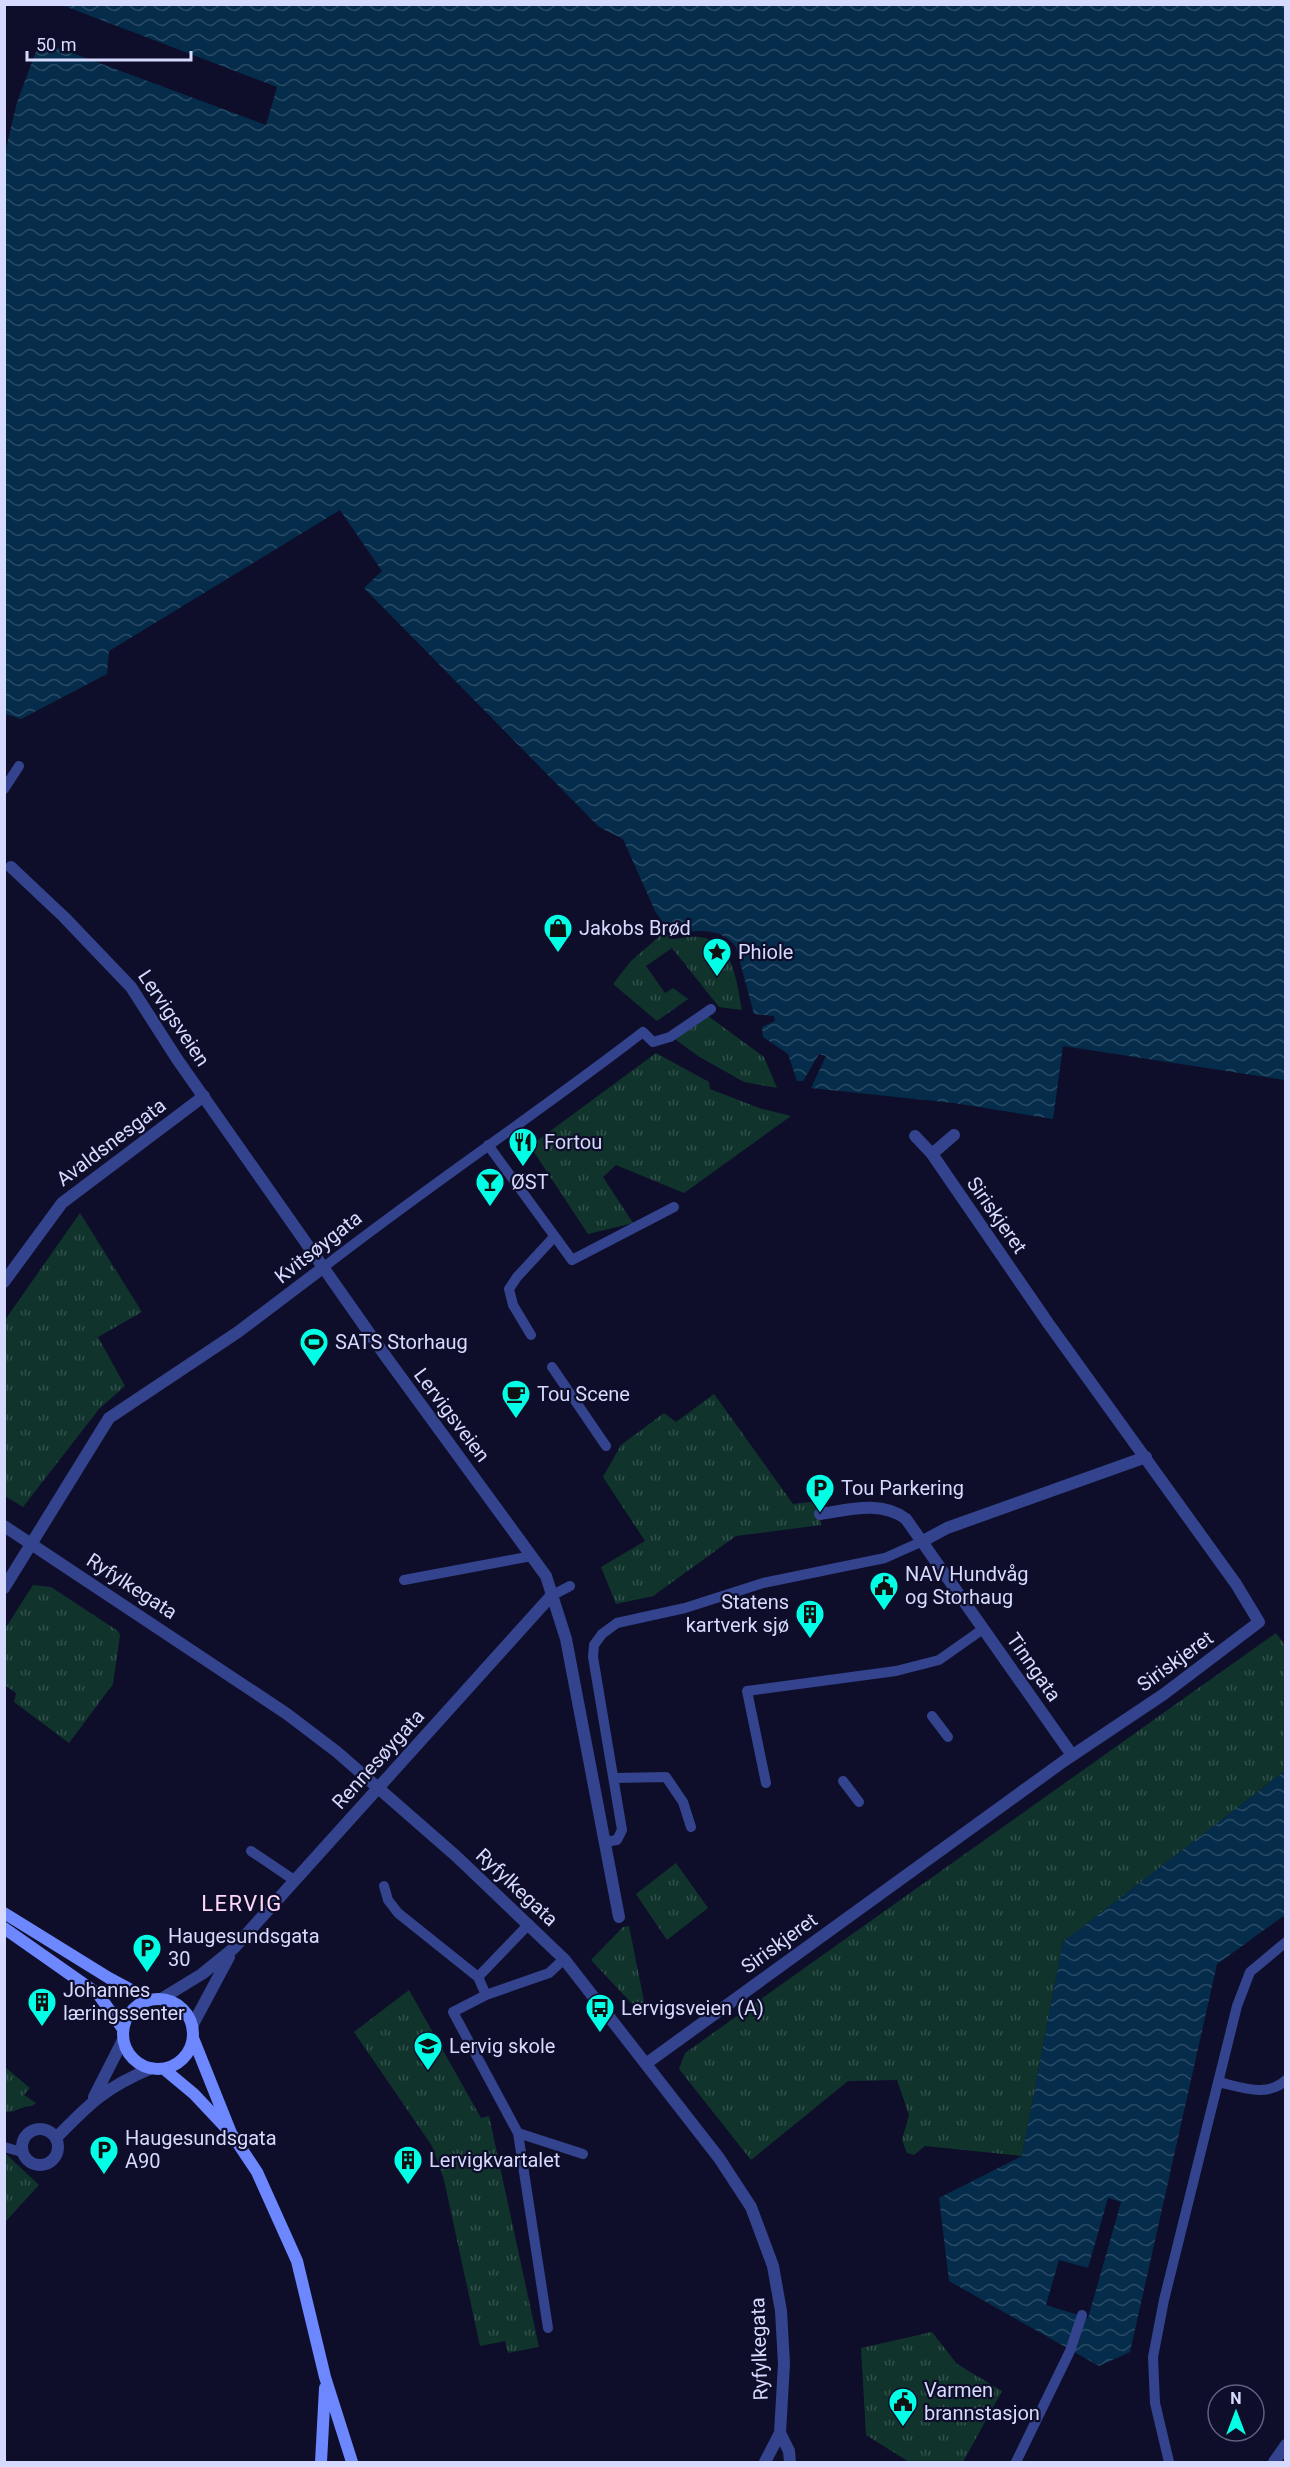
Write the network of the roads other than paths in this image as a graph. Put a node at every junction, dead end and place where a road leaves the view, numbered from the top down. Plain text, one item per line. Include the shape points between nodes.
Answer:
1 (20, 766) dead end
2 (4, 789) edge
3 (8, 864) edge
4 (711, 1009) dead end
5 (204, 1096) junction
6 (915, 1136) dead end
7 (954, 1136) dead end
8 (488, 1145) junction
9 (932, 1154) junction
10 (674, 1207) dead end
11 (554, 1237) junction
12 (324, 1267) junction
13 (4, 1282) edge
14 (531, 1335) dead end
15 (552, 1367) dead end
16 (606, 1446) dead end
17 (1146, 1457) junction
18 (820, 1514) dead end
19 (4, 1526) edge
20 (923, 1541) junction
21 (32, 1544) junction
22 (532, 1556) junction
23 (404, 1580) dead end
24 (570, 1586) dead end
25 (4, 1588) edge
26 (551, 1596) junction
27 (983, 1629) junction
28 (932, 1716) dead end
29 (948, 1737) dead end
30 (1072, 1755) junction
31 (615, 1778) junction
32 (843, 1781) dead end
33 (766, 1783) dead end
34 (379, 1789) junction
35 (859, 1802) dead end
36 (691, 1827) dead end
37 (605, 1842) junction
38 (251, 1851) dead end
39 (294, 1880) junction
40 (384, 1886) dead end
41 (4, 1913) edge
42 (619, 1917) dead end
43 (529, 1924) junction
44 (4, 1928) edge
45 (1286, 1942) edge
46 (234, 1948) junction
47 (564, 1959) junction
48 (478, 1977) junction
49 (486, 1995) junction
50 (155, 2000) junction
51 (193, 2032) junction
52 (123, 2034) junction
53 (647, 2063) junction
54 (158, 2069) junction
55 (1286, 2080) edge
56 (1218, 2082) junction
57 (93, 2100) junction
58 (231, 2133) junction
59 (518, 2133) junction
60 (56, 2138) junction
61 (4, 2147) edge
62 (22, 2152) junction
63 (582, 2154) dead end
64 (1082, 2315) dead end
65 (548, 2328) dead end
66 (325, 2378) junction
67 (780, 2433) junction
68 (1286, 2445) edge
69 (321, 2463) edge
70 (352, 2463) edge
71 (765, 2463) edge
72 (790, 2463) edge
73 (1016, 2463) edge
74 (1169, 2463) edge
75 (1274, 2463) edge

1 - 2 lane
3 - 5 street, Lervigsveien via 118,972
4 - 8 lane, Kvitsøygata via 670,1038 653,1042 643,1032
5 - 12 street, Lervigsveien
5 - 13 street, Avaldsnesgata via 62,1203
6 - 9 street, Siriskjeret
7 - 9 street
8 - 11 lane
8 - 12 lane, Kvitsøygata
9 - 17 street, Siriskjeret
10 - 11 lane via 573,1260
11 - 14 lane via 509,1289 513,1305
12 - 21 street, Kvitsøygata via 109,1418
12 - 22 street, Lervigsveien
15 - 16 lane
17 - 20 street via 964,1521
17 - 30 street, Siriskjeret via 1259,1622 1164,1694
18 - 20 street, Tinngata via 887,1509 906,1519
19 - 21 street, Ryfylkegata
20 - 27 street, Tinngata
20 - 31 lane via 885,1558 763,1583 686,1608 617,1623 602,1634 592,1657
21 - 25 street, Kvitsøygata
21 - 34 street, Ryfylkegata via 287,1714
22 - 23 lane
22 - 26 street, Lervigsveien via 546,1576
24 - 26 lane
26 - 34 street, Rennesøygata
26 - 37 street, Lervigsveien via 566,1639
27 - 30 street, Tinngata
27 - 33 lane via 939,1660 896,1671 747,1691
28 - 29 lane
30 - 53 street, Siriskjeret
31 - 36 lane via 666,1777 683,1802
31 - 37 lane via 622,1830 617,1840
32 - 35 lane
34 - 39 street, Rennesøygata
34 - 43 street, Ryfylkegata
37 - 42 street, Lervigsveien
38 - 39 lane
39 - 46 street, Rennesøygata
40 - 48 lane via 398,1913
41 - 50 main road via 109,1978
43 - 47 street, Ryfylkegata
43 - 48 lane
44 - 52 main road via 98,1994
45 - 56 lane via 1250,1972
46 - 50 street, Rennesøygata via 202,1974
46 - 51 street, Rennesøygata
47 - 49 lane via 549,1973
47 - 53 street, Ryfylkegata
48 - 49 lane
49 - 59 lane via 453,2013
50 - 51 main road via 180,2007
50 - 52 main road via 132,2011
51 - 54 main road via 183,2058
51 - 58 main road
52 - 54 main road via 132,2058
52 - 57 street
53 - 67 street, Ryfylkegata via 735,2180 762,2233 782,2319
54 - 57 street via 111,2087
54 - 58 main road via 194,2094
55 - 56 lane via 1261,2091
56 - 74 lane via 1164,2300 1154,2357 1155,2403
57 - 60 street
58 - 66 main road via 257,2172 297,2261
59 - 63 lane
59 - 65 lane
60 - 62 street via 46,2130 30,2131 23,2139
60 - 62 street via 55,2158 44,2166 32,2164
61 - 62 lane
64 - 73 lane via 1070,2351
66 - 69 main road
66 - 70 main road
67 - 71 street, Ryfylkegata
67 - 72 street, Ryfylkegata
68 - 75 street

